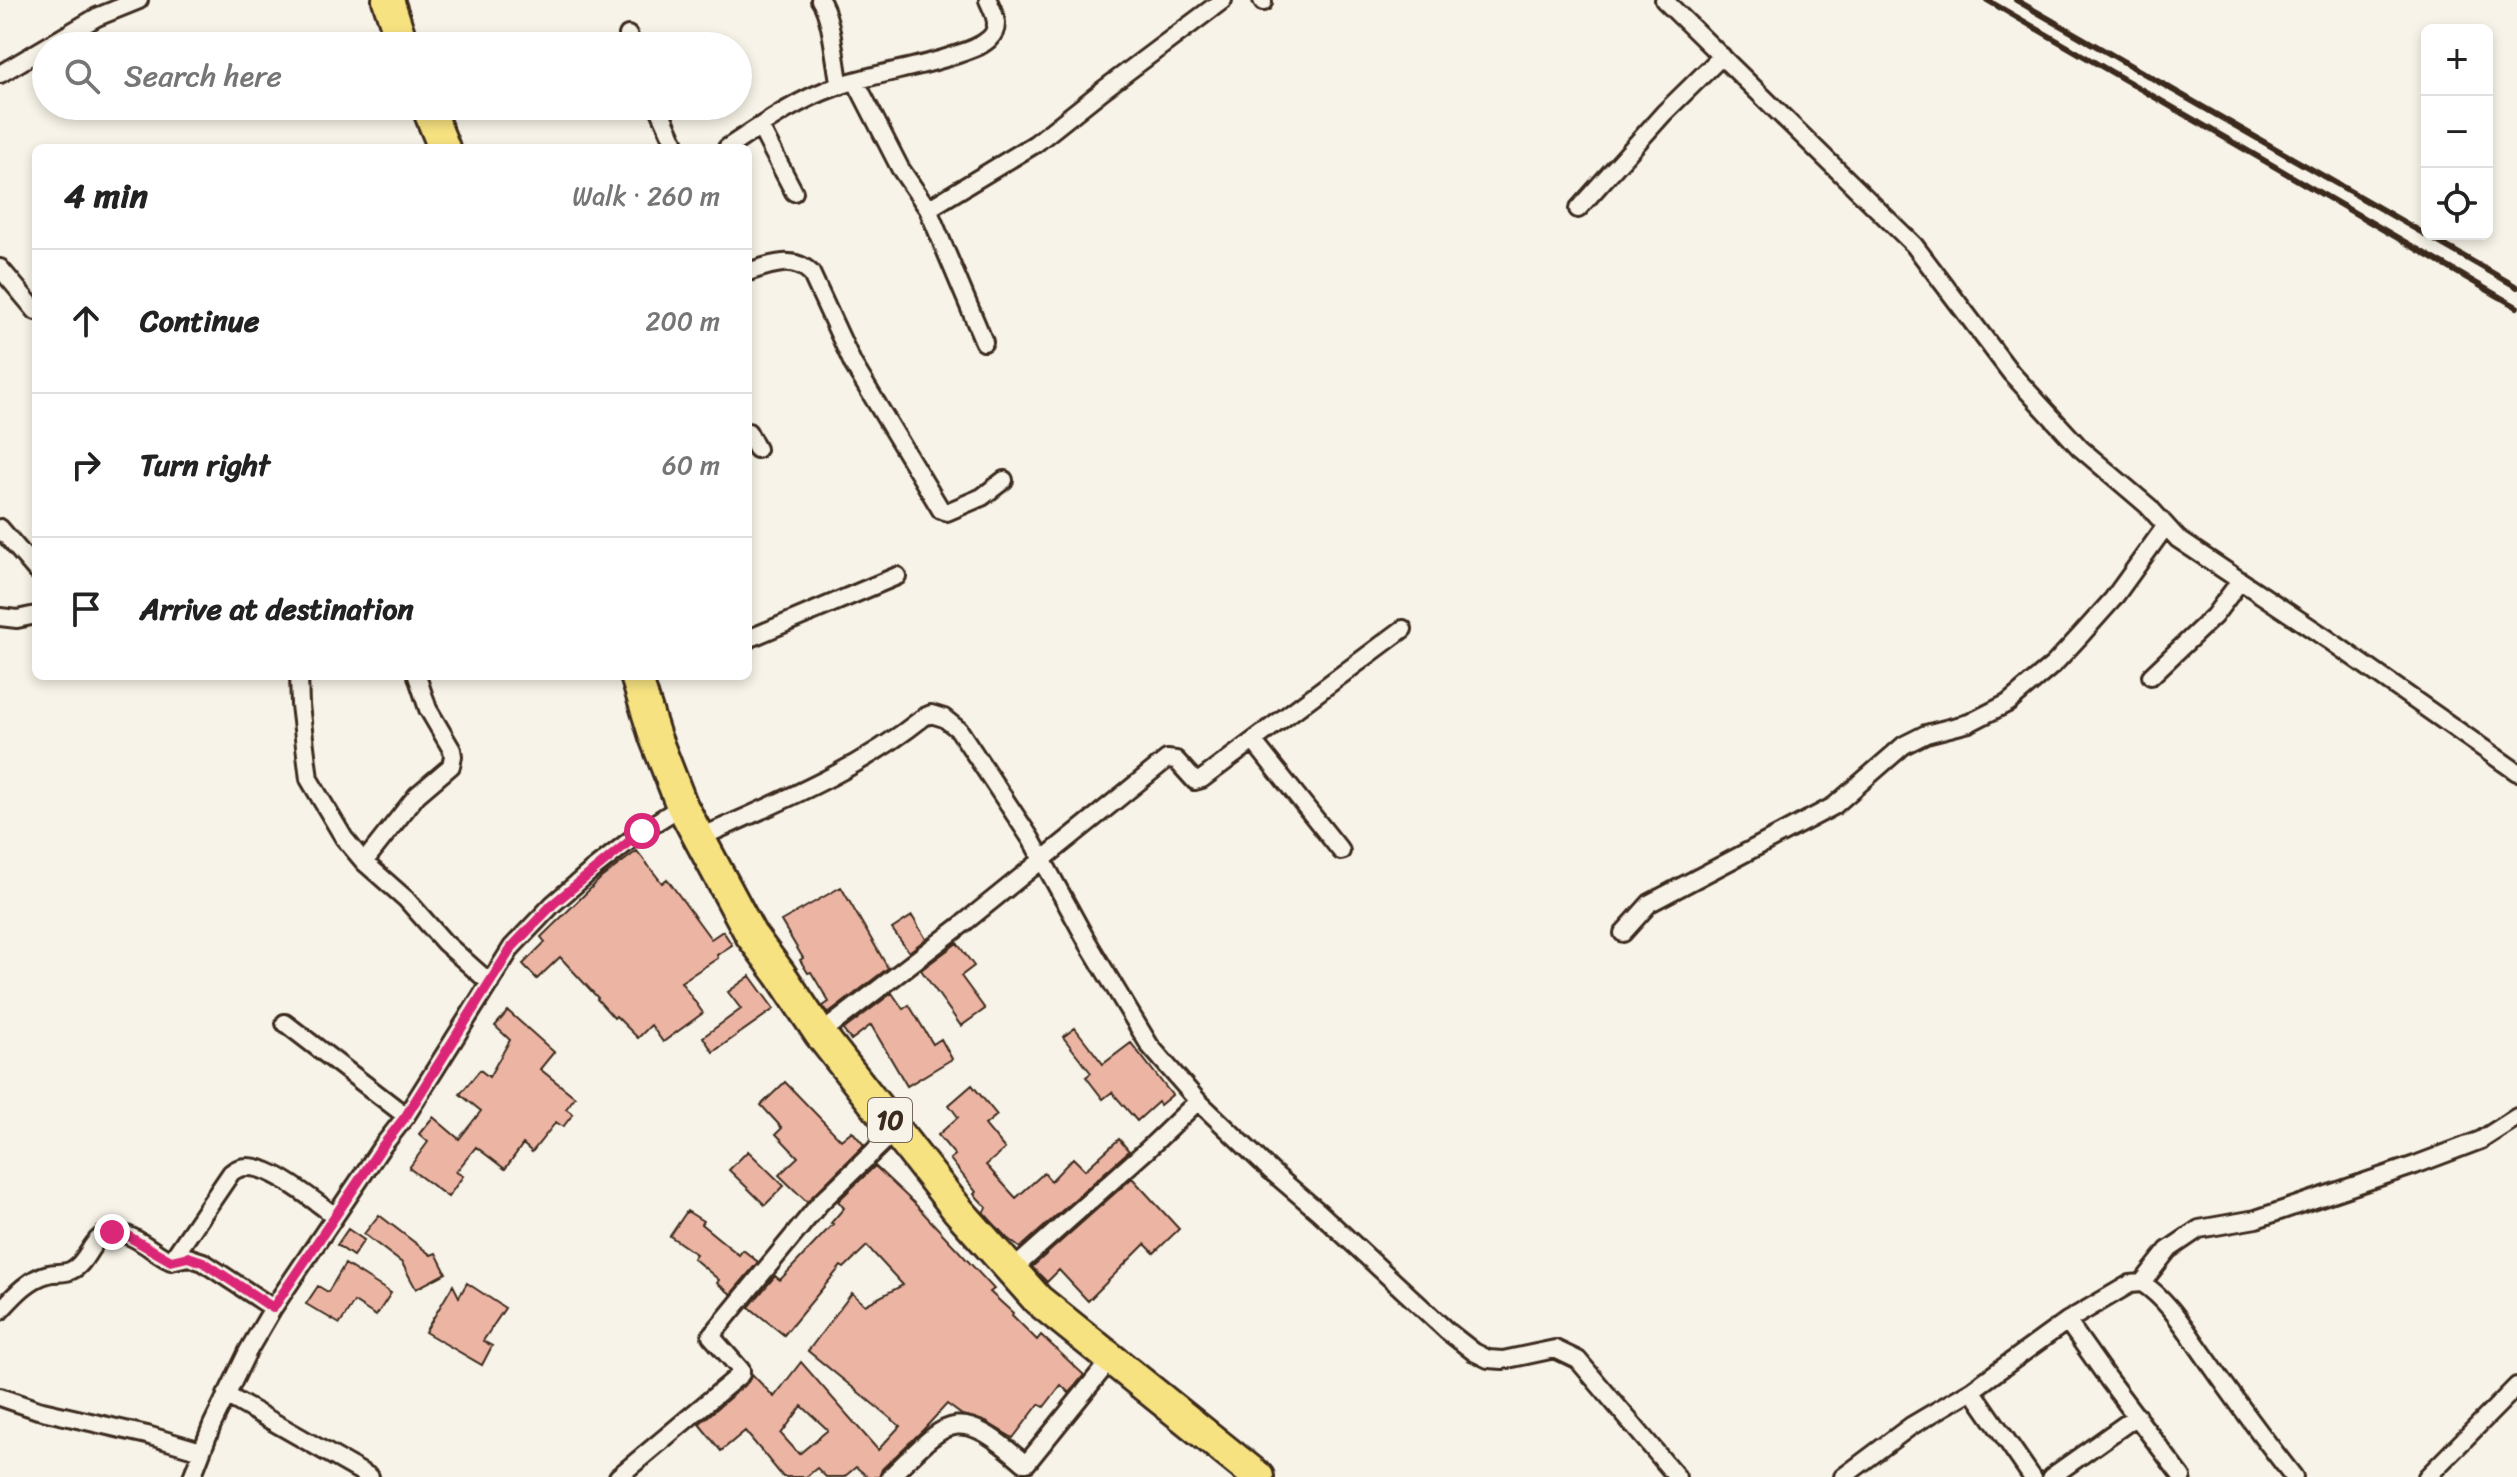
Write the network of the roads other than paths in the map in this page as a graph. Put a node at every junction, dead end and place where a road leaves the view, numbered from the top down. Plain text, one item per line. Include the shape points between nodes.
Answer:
1 (139, 0) edge
2 (388, 0) edge
3 (820, 0) edge
4 (988, 0) edge
5 (1223, 0) edge
6 (1664, 0) edge
7 (71, 32) edge
8 (398, 32) edge
9 (32, 55) edge
10 (1722, 56) junction
11 (0, 74) edge
12 (848, 84) junction
13 (433, 120) edge
14 (664, 120) edge
15 (760, 127) junction
16 (442, 144) edge
17 (675, 144) edge
18 (733, 144) edge
19 (794, 192) dead end
20 (928, 209) junction
21 (1578, 209) dead end
22 (0, 268) edge
23 (752, 271) edge
24 (32, 306) edge
25 (984, 342) dead end
26 (752, 440) edge
27 (757, 449) dead end
28 (1004, 480) dead end
29 (2165, 527) junction
30 (0, 528) edge
31 (32, 565) edge
32 (897, 576) dead end
33 (2240, 581) junction
34 (32, 616) edge
35 (0, 617) edge
36 (1403, 629) dead end
37 (752, 637) edge
38 (2151, 676) dead end
39 (299, 680) edge
40 (418, 680) edge
41 (645, 680) edge
42 (1254, 742) junction
43 (2517, 772) edge
44 (682, 806) junction
45 (699, 838) junction
46 (1341, 851) dead end
47 (1043, 859) junction
48 (364, 862) junction
49 (1623, 933) dead end
50 (490, 983) junction
51 (285, 1023) dead end
52 (820, 1034) junction
53 (1198, 1101) junction
54 (406, 1116) junction
55 (2517, 1117) edge
56 (897, 1129) junction
57 (335, 1216) junction
58 (171, 1261) junction
59 (1011, 1271) junction
60 (2142, 1283) junction
61 (273, 1308) junction
62 (0, 1311) edge
63 (2067, 1321) junction
64 (1111, 1359) junction
65 (2517, 1386) edge
66 (1972, 1390) junction
67 (226, 1395) junction
68 (1, 1401) edge
69 (2137, 1416) junction
70 (201, 1451) junction
71 (2433, 1471) edge
72 (192, 1477) edge
73 (370, 1477) edge
74 (618, 1477) edge
75 (890, 1477) edge
76 (1258, 1477) edge
77 (1677, 1477) edge
78 (1843, 1477) edge
79 (2032, 1477) edge
80 (2051, 1477) edge
81 (2182, 1477) edge
82 (2294, 1477) edge
83 (2453, 1477) edge

1 - 7 street
2 - 8 highway
3 - 12 street via 829,19 834,57
4 - 12 street via 995,31 974,49
5 - 20 street via 1035,144
6 - 10 street
9 - 11 street
10 - 21 street
10 - 29 street via 1914,245 2011,373 2080,448
12 - 15 street via 809,97
12 - 20 street
13 - 16 highway
14 - 17 street
15 - 18 street
15 - 19 street
20 - 25 street
22 - 24 street
23 - 28 street via 787,262 811,273 853,364 941,510 982,497
26 - 27 street
29 - 33 street
29 - 49 street via 2080,636 2008,703 1904,745 1834,806 1650,903
30 - 31 street
32 - 37 street
33 - 38 street via 2214,616
33 - 43 street
34 - 35 street
36 - 42 street
39 - 48 street via 309,779
40 - 48 street via 452,750 451,766 417,795
41 - 44 highway, 10 via 655,737
42 - 46 street
42 - 47 street via 1195,781 1176,760 1167,759
44 - 45 highway, 10
44 - 50 street via 642,831 553,904 512,947
45 - 47 street via 857,764 931,714 959,730
45 - 52 highway, 10 via 751,935
47 - 52 street
47 - 53 street via 1150,1046
48 - 50 street
50 - 54 street
51 - 54 street
52 - 56 highway, 10
53 - 59 street
53 - 77 street via 1474,1352 1503,1360 1555,1349 1578,1360
54 - 57 street
55 - 60 street via 2481,1140 2415,1165 2265,1216 2199,1229 2168,1250
56 - 59 highway, 10
56 - 74 street via 820,1203 711,1336 741,1374
57 - 58 street via 271,1172 239,1166
57 - 61 street
58 - 61 street via 188,1257 203,1262
58 - 62 street via 112,1232 102,1235 72,1271 32,1281
59 - 64 highway, 10
60 - 63 street via 2130,1284
60 - 82 street via 2183,1326
61 - 67 street
63 - 66 street
63 - 69 street
64 - 75 street via 1026,1463 991,1435 957,1424 925,1443
64 - 76 highway, 10
65 - 71 street
66 - 78 street via 1911,1426
66 - 79 street
67 - 70 street
67 - 73 street
68 - 70 street
69 - 80 street
69 - 81 street
70 - 72 street
71 - 83 street

